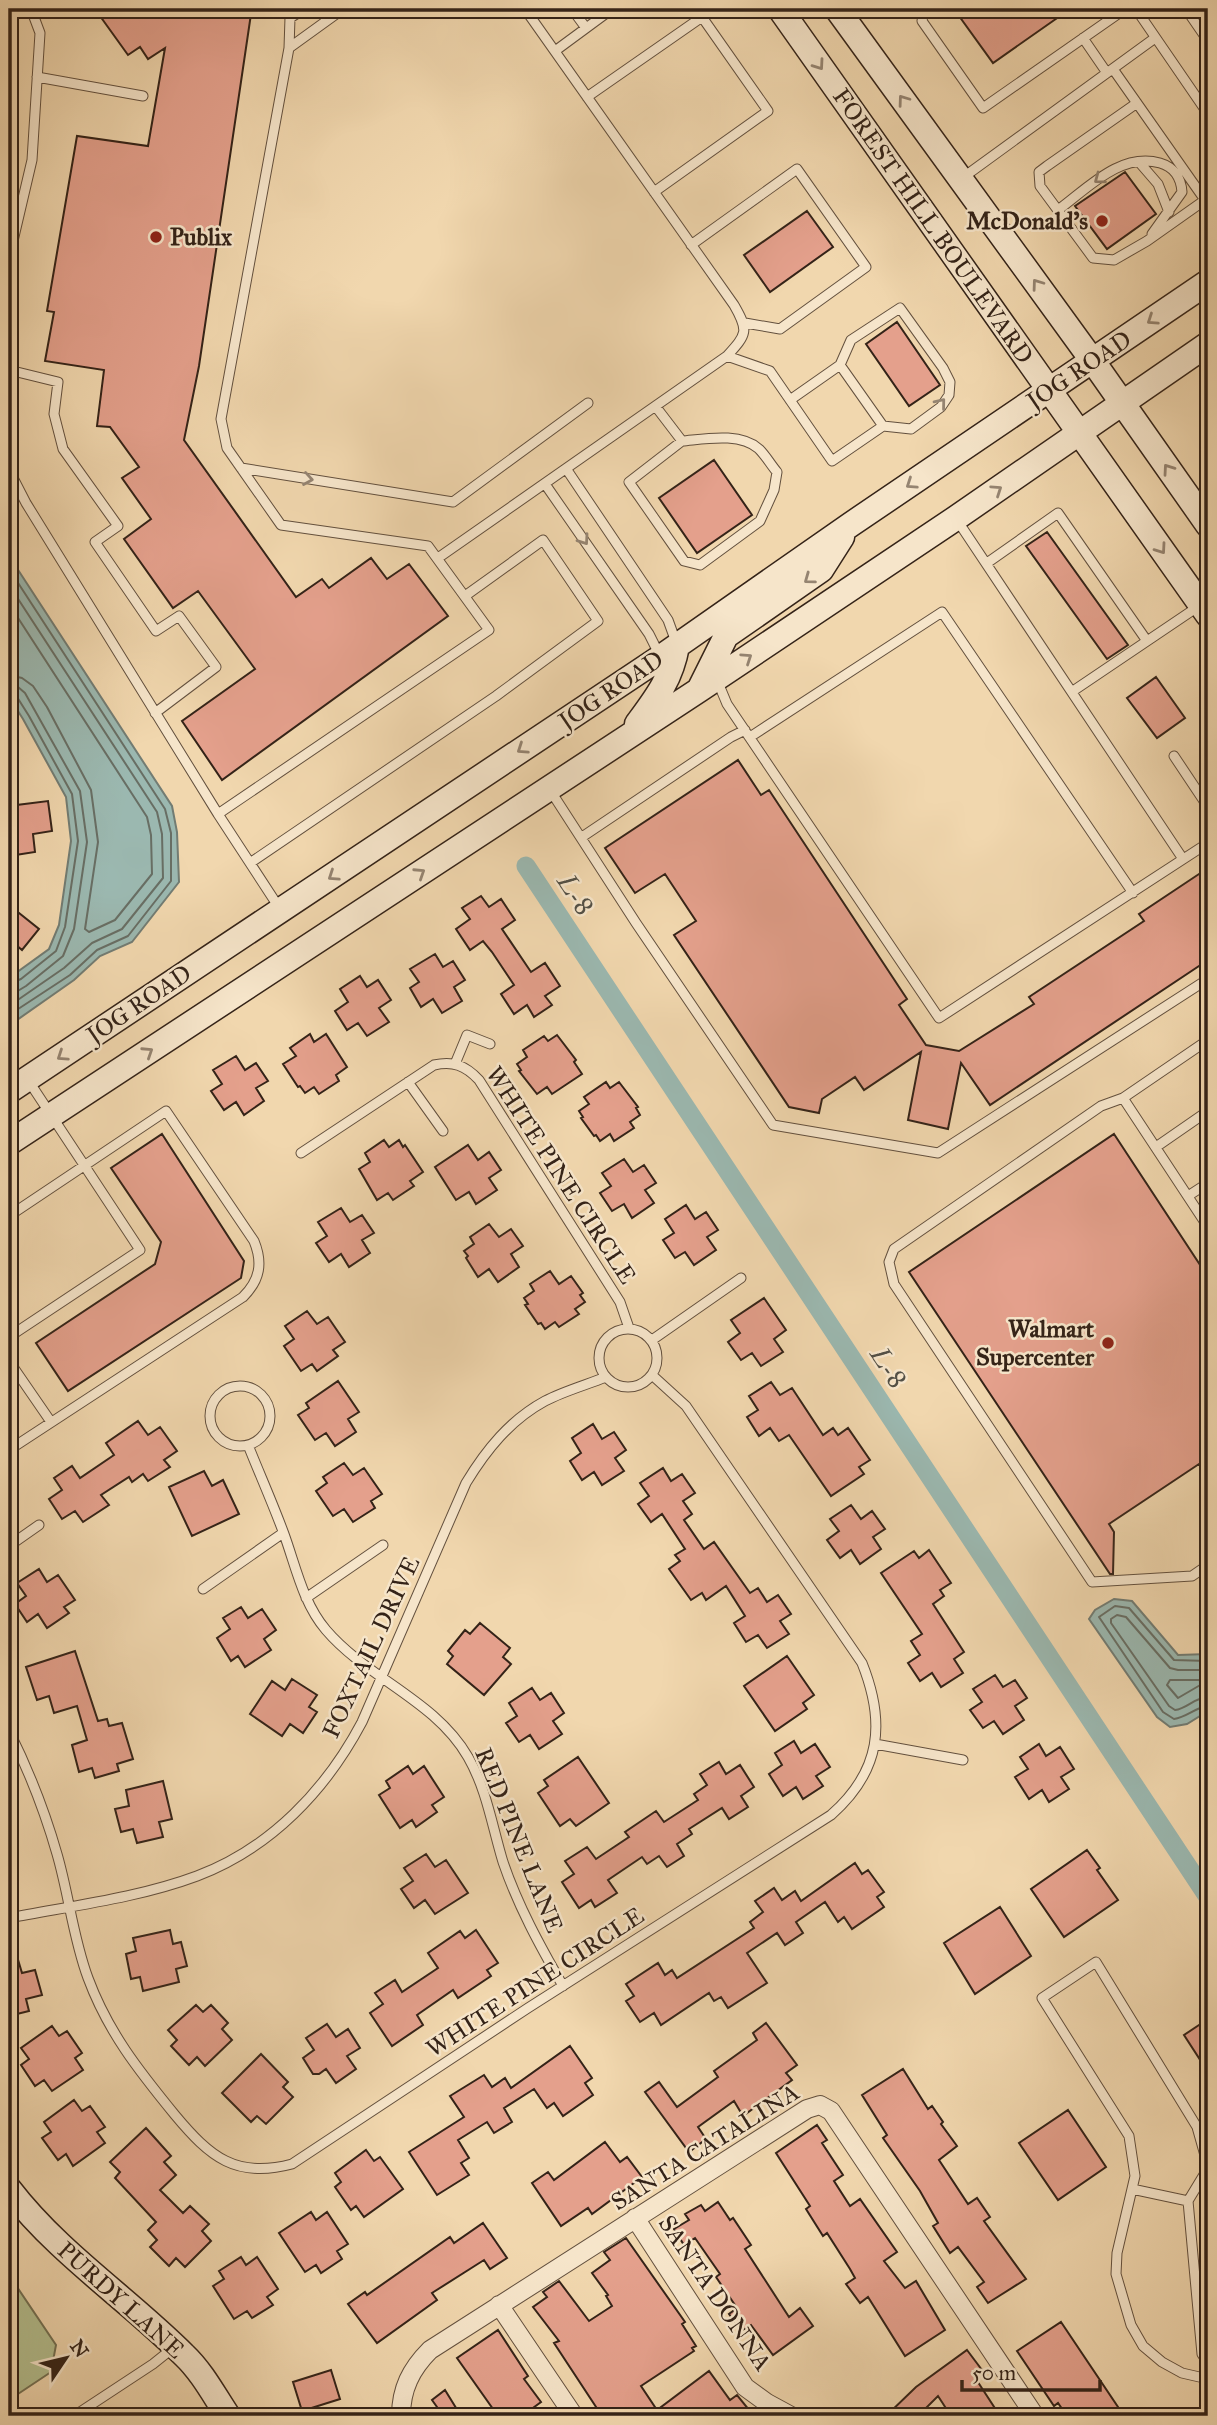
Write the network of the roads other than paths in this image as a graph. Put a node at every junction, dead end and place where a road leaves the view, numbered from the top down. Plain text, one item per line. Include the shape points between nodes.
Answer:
1 (31, 9) edge
2 (284, 9) edge
3 (304, 9) edge
4 (343, 9) edge
5 (525, 9) edge
6 (572, 9) edge
7 (612, 9) edge
8 (780, 9) edge
9 (837, 9) edge
10 (924, 9) edge
11 (1125, 9) edge
12 (1136, 9) edge
13 (1186, 9) edge
14 (290, 18) junction
15 (586, 28) junction
16 (1083, 38) junction
17 (1155, 38) junction
18 (1208, 41) edge
19 (289, 48) junction
20 (555, 51) junction
21 (1110, 71) junction
22 (37, 77) junction
23 (143, 96) dead end
24 (587, 96) junction
25 (1137, 103) junction
26 (1208, 114) edge
27 (1139, 162) junction
28 (961, 179) junction
29 (654, 192) junction
30 (1206, 201) edge
31 (1058, 210) junction
32 (1169, 212) junction
33 (1147, 241) junction
34 (691, 244) junction
35 (9, 258) edge
36 (1208, 282) edge
37 (745, 323) junction
38 (1208, 344) edge
39 (727, 356) junction
40 (1092, 360) junction
41 (840, 365) junction
42 (9, 370) edge
43 (1049, 390) junction
44 (790, 400) junction
45 (588, 403) dead end
46 (1122, 404) junction
47 (656, 407) junction
48 (883, 426) junction
49 (1079, 434) junction
50 (682, 441) junction
51 (241, 468) junction
52 (9, 470) edge
53 (567, 470) junction
54 (545, 484) junction
55 (956, 518) junction
56 (850, 525) junction
57 (1208, 525) edge
58 (438, 558) junction
59 (987, 563) junction
60 (465, 596) junction
61 (1204, 610) edge
62 (1147, 641) junction
63 (669, 651) junction
64 (708, 684) junction
65 (1073, 691) junction
66 (155, 713) junction
67 (747, 734) junction
68 (629, 736) junction
69 (1174, 756) dead end
70 (549, 788) junction
71 (1208, 807) edge
72 (218, 814) junction
73 (582, 837) junction
74 (1208, 843) edge
75 (1184, 859) junction
76 (250, 863) junction
77 (1133, 893) junction
78 (281, 910) junction
79 (1208, 979) edge
80 (1208, 1040) edge
81 (490, 1044) dead end
82 (455, 1064) junction
83 (408, 1082) junction
84 (18, 1084) edge
85 (1123, 1098) junction
86 (1208, 1111) edge
87 (52, 1115) junction
88 (443, 1131) dead end
89 (9, 1143) edge
90 (1156, 1147) junction
91 (301, 1153) dead end
92 (85, 1165) junction
93 (1208, 1183) edge
94 (1188, 1196) junction
95 (9, 1216) edge
96 (1208, 1227) edge
97 (741, 1278) dead end
98 (629, 1328) junction
99 (9, 1337) edge
100 (652, 1340) junction
101 (9, 1361) edge
102 (652, 1375) junction
103 (606, 1377) junction
104 (51, 1422) junction
105 (248, 1445) junction
106 (9, 1450) edge
107 (39, 1525) dead end
108 (284, 1533) junction
109 (383, 1545) dead end
110 (9, 1546) edge
111 (1208, 1565) edge
112 (203, 1588) dead end
113 (306, 1598) junction
114 (382, 1676) junction
115 (9, 1731) edge
116 (875, 1744) junction
117 (963, 1760) dead end
118 (69, 1906) junction
119 (9, 1918) edge
120 (563, 1986) junction
121 (1208, 2167) edge
122 (9, 2189) edge
123 (1132, 2189) junction
124 (1188, 2201) junction
125 (635, 2218) junction
126 (499, 2305) junction
127 (174, 2346) junction
128 (1208, 2363) edge
129 (1208, 2379) edge
130 (74, 2416) edge
131 (228, 2416) edge
132 (401, 2416) edge
133 (574, 2416) edge
134 (791, 2416) edge
135 (1035, 2416) edge

1 - 22 lane via 40,33
2 - 14 lane
3 - 14 lane
4 - 19 lane
5 - 20 lane
6 - 15 lane
7 - 15 lane
8 -> 43 main road, FOREST HILL BOULEVARD
28 -> 9 main road, FOREST HILL BOULEVARD
10 - 16 lane via 922,21 983,108
11 - 16 lane
12 - 17 lane
13 - 18 lane
14 - 19 lane
15 - 20 lane
16 - 21 lane
17 - 21 lane
17 - 26 lane
19 - 51 lane via 221,419 227,448
20 - 24 lane
21 - 25 lane
21 - 28 lane
22 - 23 lane
22 - 35 lane via 32,160
24 - 29 lane
24 - 29 lane via 702,17 760,99 768,111
25 - 30 lane
25 - 31 lane via 1039,172 1040,186
27 -> 31 lane via 1116,167
27 - 32 lane via 1158,184
27 - 32 lane via 1164,164 1177,175 1182,192
40 -> 28 main road, FOREST HILL BOULEVARD
29 - 34 lane
30 - 33 lane
31 - 33 lane via 1093,258 1114,260
32 - 33 lane
34 - 37 lane
34 - 37 lane via 797,169 866,267 780,329
36 -> 40 main road, JOG ROAD
37 - 39 lane via 743,338
38 - 46 main road, JOG ROAD
39 - 44 lane via 770,371
39 - 47 lane
40 - 43 main road, JOG ROAD
40 - 46 main road, FOREST HILL BOULEVARD
41 - 44 lane
41 - 48 lane
48 -> 41 lane via 911,429 941,407 950,382 900,308 851,340
42 - 66 lane via 58,382 54,414 62,449 118,526 95,542 156,631 179,616 216,667
43 - 49 main road, FOREST HILL BOULEVARD
43 -> 56 main road, JOG ROAD
44 - 48 lane via 832,461
51 -> 45 lane via 453,502
46 - 49 main road, JOG ROAD
57 -> 46 main road, FOREST HILL BOULEVARD
47 - 50 lane
47 - 53 lane
55 -> 49 main road, JOG ROAD
49 -> 61 main road, FOREST HILL BOULEVARD
50 - 50 lane via 717,438 744,442 758,448 777,472 760,521 700,565 684,561 629,482
51 - 58 lane via 281,525 428,546
52 - 66 lane
53 - 54 lane
53 - 63 lane via 668,620
54 - 58 lane
54 -> 63 lane via 649,634
55 - 59 lane
64 -> 55 main road, JOG ROAD
56 - 63 main road, JOG ROAD
56 -> 64 main road via 821,570 726,636
58 - 60 lane
59 - 62 lane via 1058,513
59 - 65 lane
60 - 72 lane via 489,630
60 - 76 lane via 542,540 598,621
61 - 62 lane
62 - 65 lane
63 - 68 main road via 673,669
63 -> 78 main road, JOG ROAD
64 - 67 lane
64 - 68 main road, JOG ROAD
65 - 75 lane
66 - 72 lane
67 - 73 lane via 731,737
67 - 77 lane via 942,612
67 - 77 lane via 939,1018
68 - 70 main road, JOG ROAD
69 - 71 lane
70 - 73 lane
87 -> 70 main road, JOG ROAD
72 - 76 lane
73 - 79 lane via 772,1125 938,1153
74 - 75 lane
75 - 77 lane
76 - 78 lane
78 -> 84 main road, JOG ROAD
80 - 85 lane
81 - 82 lane via 467,1035
82 - 83 lane, WHITE PINE CIRCLE via 434,1065
82 - 98 lane, WHITE PINE CIRCLE via 479,1080 620,1302
83 - 88 lane
83 - 91 lane, WHITE PINE CIRCLE
84 - 87 lane
85 - 90 lane
85 - 111 lane via 1101,1106 894,1250 888,1262 894,1284 1092,1582 1192,1576
86 - 90 lane
87 - 89 main road, JOG ROAD
87 - 92 lane
90 - 94 lane
92 - 95 lane
92 - 99 lane via 140,1250
92 - 104 lane via 166,1111 254,1241 260,1265 258,1277 243,1297
93 - 94 lane
94 - 96 lane
97 - 100 lane
98 - 100 lane
98 - 103 lane via 603,1342 599,1360
100 - 102 lane via 658,1363
101 - 104 lane
102 - 103 lane via 631,1387
102 - 116 lane, WHITE PINE CIRCLE via 686,1406 855,1651 872,1688
103 - 114 lane, FOXTAIL DRIVE via 546,1400 522,1416 481,1459 466,1483
104 - 106 lane
105 - 105 lane via 264,1435 269,1408 250,1387 231,1387 211,1406 211,1424 221,1440
105 - 108 lane, RED PINE LANE
107 - 110 lane
108 - 112 lane
108 - 113 lane, RED PINE LANE
109 - 113 lane
113 - 114 lane, RED PINE LANE via 328,1632
114 - 118 lane, FOXTAIL DRIVE via 335,1768 290,1819 258,1844 197,1876
114 - 120 lane, RED PINE LANE via 442,1722 469,1758 520,1906
115 - 118 lane, WHITE PINE CIRCLE via 41,1804
116 - 117 lane
116 - 120 lane, WHITE PINE CIRCLE via 859,1783 831,1815
118 - 119 lane, FOXTAIL DRIVE
118 - 120 lane, WHITE PINE CIRCLE via 88,1979 106,2020 140,2074 205,2148 256,2170 292,2164
121 - 123 lane via 1196,2127 1096,1962 1041,1998 1129,2136 1135,2176
121 - 124 lane
122 - 127 main road, PURDY LANE via 55,2243
123 - 124 lane
123 - 129 lane via 1116,2253 1116,2274 1130,2325 1143,2346 1162,2362
124 - 128 lane via 1202,2354
125 - 126 street, SANTA CATALINA
125 - 134 street, SANTA DONNA via 745,2386
125 - 135 street, SANTA CATALINA via 807,2109 820,2105 831,2110
126 - 132 street, SANTA CATALINA via 420,2360 405,2385
126 - 133 street
127 - 130 lane
127 - 131 main road, PURDY LANE via 194,2366

